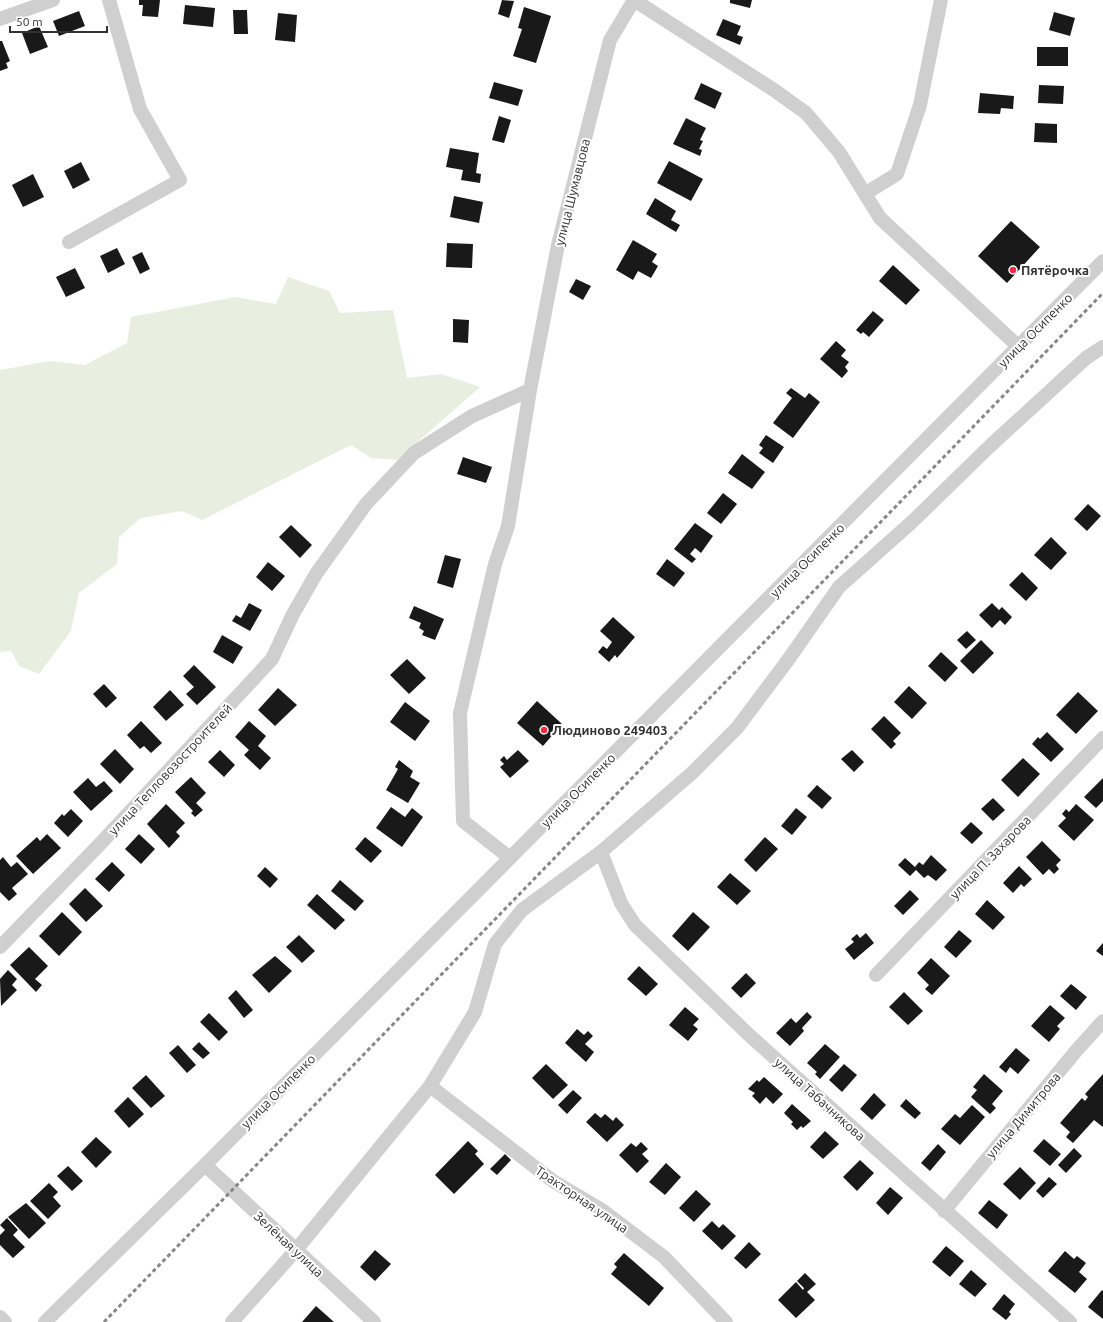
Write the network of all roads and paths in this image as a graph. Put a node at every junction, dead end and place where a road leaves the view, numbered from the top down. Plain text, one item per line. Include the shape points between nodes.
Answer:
1 (53, 0) edge
2 (109, 0) edge
3 (634, 0) edge
4 (941, 0) edge
5 (0, 19) edge
6 (866, 193) junction
7 (69, 242) dead end
8 (1103, 261) edge
9 (1019, 347) junction
10 (1103, 347) edge
11 (530, 390) junction
12 (1103, 738) edge
13 (601, 852) junction
14 (510, 858) junction
15 (0, 947) edge
16 (876, 975) dead end
17 (1103, 1021) edge
18 (430, 1086) junction
19 (205, 1165) junction
20 (944, 1210) junction
21 (296, 1250) junction
22 (0, 1316) edge
23 (5, 1322) edge
24 (45, 1322) edge
25 (232, 1322) edge
26 (374, 1322) edge
27 (726, 1322) edge
28 (1070, 1322) edge

1 - 5 street
2 - 7 street via 140,109 180,180
3 - 6 street via 806,113 839,152
3 - 11 street, улица Шумавцова via 610,40 558,245
4 - 6 street via 920,105 897,174
6 - 9 street via 880,218
8 - 9 street, улица Осипенко
9 - 14 street, улица Осипенко
10 - 13 street via 1086,358 839,587 737,728 692,772
11 - 14 street via 508,526 495,564 460,713 463,821
11 - 15 street, улица Тепловозостроителей via 472,416 414,453 366,504 316,574 293,614 272,659
12 - 16 street, улица П. Захарова
13 - 18 street via 522,910 496,944 475,1012
13 - 20 street, улица Табачникова via 621,904 635,924 748,1034
14 - 19 street, улица Осипенко
17 - 20 street, улица Димитрова
18 - 21 street
18 - 27 street, Тракторная улица via 553,1181 602,1210 664,1257
19 - 21 street, Зелёная улица
19 - 24 street, улица Осипенко
20 - 28 street, улица Табачникова
21 - 25 street
21 - 26 street, Зелёная улица
22 - 23 street

